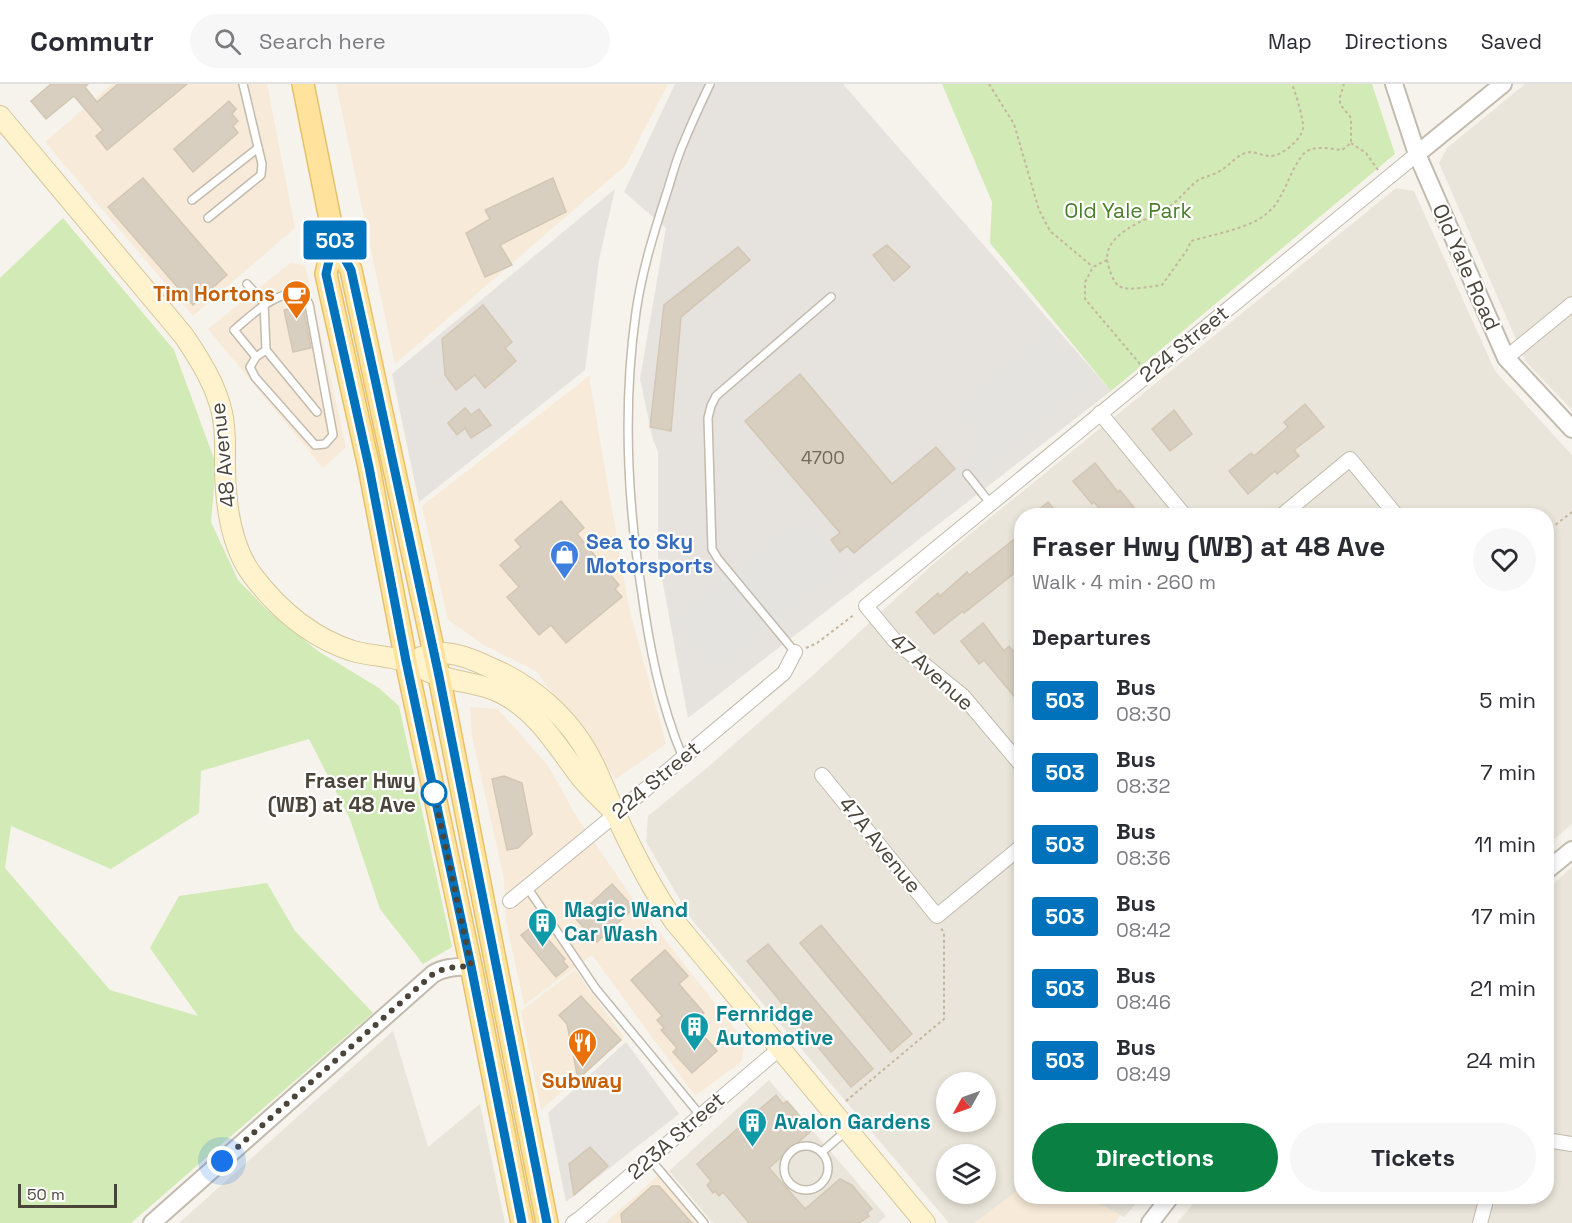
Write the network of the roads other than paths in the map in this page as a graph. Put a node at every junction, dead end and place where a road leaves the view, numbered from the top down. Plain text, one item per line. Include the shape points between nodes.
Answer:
1 (243, 84) edge
2 (303, 84) edge
3 (710, 84) edge
4 (1394, 84) edge
5 (1503, 84) edge
6 (0, 116) edge
7 (258, 148) junction
8 (1417, 154) junction
9 (192, 200) dead end
10 (208, 218) dead end
11 (334, 239) junction
12 (248, 284) dead end
13 (831, 297) dead end
14 (264, 303) junction
15 (1572, 304) edge
16 (266, 350) junction
17 (256, 357) junction
18 (1506, 358) junction
19 (317, 412) dead end
20 (1100, 413) junction
21 (1572, 429) edge
22 (967, 474) dead end
23 (990, 503) junction
24 (1178, 508) edge
25 (1291, 508) edge
26 (1390, 508) edge
27 (866, 606) joint
28 (795, 652) joint
29 (434, 653) junction
30 (406, 661) junction
31 (439, 676) junction
32 (1014, 757) edge
33 (683, 758) junction
34 (822, 775) dead end
35 (616, 814) junction
36 (1572, 850) edge
37 (1014, 853) edge
38 (1554, 865) edge
39 (527, 887) junction
40 (510, 901) dead end
41 (471, 966) junction
42 (779, 1049) junction
43 (700, 1116) junction
44 (847, 1130) junction
45 (1554, 1141) edge
46 (1572, 1143) edge
47 (822, 1152) junction
48 (650, 1159) junction
49 (1164, 1204) edge
50 (1485, 1204) edge
51 (152, 1223) edge
52 (522, 1223) edge
53 (548, 1223) edge
54 (573, 1223) edge
55 (704, 1223) edge
56 (925, 1223) edge
57 (1149, 1223) edge
58 (1480, 1223) edge

1 - 7 lane
2 - 11 main road
3 - 33 lane via 683,143 651,239 636,311 628,393 629,484 636,560 662,696
4 - 8 street, Old Yale Road
5 - 8 street, 224 Street
6 - 30 main road, 48 Avenue via 184,336 204,367 222,413 232,529 251,574 289,615 316,635 353,651
7 - 9 lane
7 - 10 lane via 261,175
8 - 18 street, Old Yale Road
8 - 20 street, 224 Street
11 - 29 main road via 351,270
11 - 30 main road via 326,274 369,467
12 - 14 lane
13 - 28 lane via 716,396 708,418 712,549
14 - 16 lane
14 - 17 lane via 234,330
14 - 17 lane via 294,292 303,294 309,304 333,435 325,444 315,445 255,377 250,367
15 - 18 street
16 - 17 lane
16 - 19 lane
18 - 21 street, Old Yale Road
20 - 23 street, 224 Street
20 - 24 street
22 - 23 lane
23 - 27 street, 224 Street
25 - 26 street via 1350,459
27 - 32 street, 47 Avenue via 894,641 963,696
28 - 33 street, 224 Street via 784,673
29 - 30 main road, 48 Avenue
29 - 31 main road
29 - 35 main road, 48 Avenue via 453,655 506,674 546,702 592,761
30 - 31 main road, 48 Avenue
30 - 41 main road
31 - 35 main road, 48 Avenue via 502,693 521,707 550,734 577,772
31 - 53 main road
33 - 35 street, 224 Street
34 - 37 street, 47A Avenue via 937,916
35 - 39 street, 224 Street
35 - 42 main road, 48 Avenue via 664,908
36 - 38 street
39 - 40 street, 224 Street
39 - 43 lane via 596,989
41 - 51 street via 433,974
41 - 52 main road
42 - 43 street, 223A Street
42 - 44 main road, 48 Avenue
43 - 48 street, 223A Street
44 - 47 lane
44 - 56 main road, 48 Avenue
45 - 46 street
47 - 47 lane via 828,1172 821,1184 809,1190 794,1187 785,1175 789,1153 802,1146
48 - 54 street, 223A Street
48 - 55 lane
49 - 57 street
50 - 58 street

